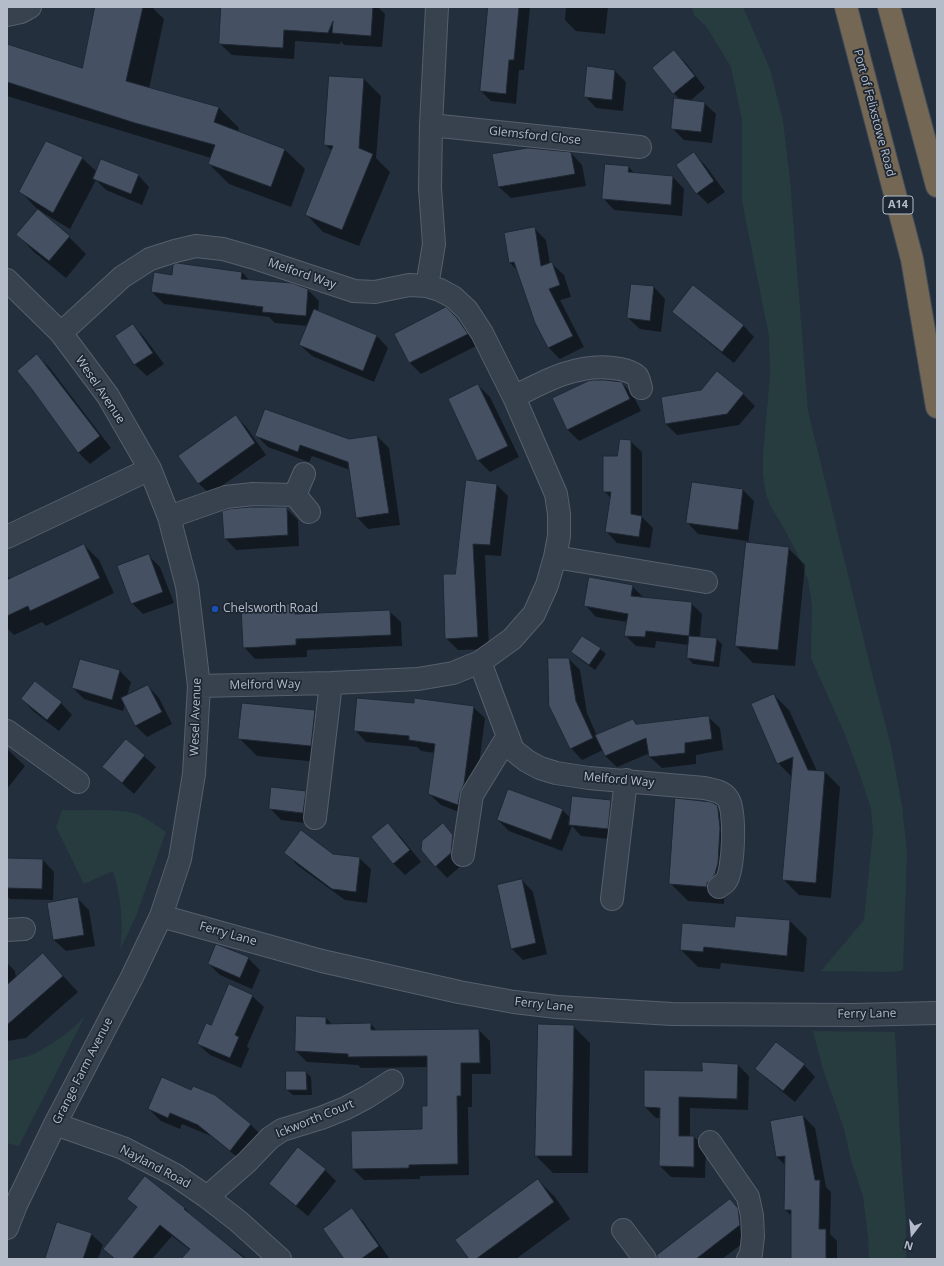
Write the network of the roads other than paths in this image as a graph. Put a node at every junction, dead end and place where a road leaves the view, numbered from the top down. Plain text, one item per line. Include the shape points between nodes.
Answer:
1 (30, 7) edge
2 (437, 7) edge
3 (846, 7) edge
4 (889, 7) edge
5 (7, 15) edge
6 (431, 125) junction
7 (640, 147) dead end
8 (937, 186) edge
9 (7, 280) edge
10 (426, 286) junction
11 (61, 333) junction
12 (641, 388) dead end
13 (514, 397) junction
14 (937, 407) edge
15 (150, 469) junction
16 (304, 474) dead end
17 (295, 495) junction
18 (309, 512) dead end
19 (169, 517) junction
20 (7, 537) edge
21 (555, 557) junction
22 (706, 582) dead end
23 (480, 662) junction
24 (331, 683) junction
25 (199, 686) junction
26 (7, 731) edge
27 (508, 736) junction
28 (626, 780) junction
29 (78, 782) dead end
30 (315, 818) dead end
31 (463, 855) dead end
32 (719, 887) dead end
33 (612, 899) dead end
34 (161, 916) junction
35 (937, 1013) edge
36 (392, 1080) dead end
37 (55, 1124) junction
38 (710, 1142) dead end
39 (207, 1197) junction
40 (7, 1228) edge
41 (623, 1230) dead end
42 (280, 1259) edge
43 (645, 1259) edge
44 (748, 1259) edge

1 - 5 street
2 - 6 street
3 - 14 highway, Port of Felixstowe Road / A14 via 912,259
4 - 8 highway
6 - 7 street, Glemsford Close
6 - 10 street via 430,188 434,244
9 - 11 street, Wesel Avenue
10 - 11 street, Melford Way via 409,285 375,292 354,291 223,249 196,246 150,259 122,277
10 - 13 street, Melford Way via 453,296 467,310 482,332
11 - 15 street, Wesel Avenue via 108,396
12 - 13 street via 637,377 628,371 595,368 573,371 546,380
13 - 21 street, Melford Way via 556,494 559,536
15 - 19 street, Wesel Avenue
15 - 20 street
16 - 17 street
17 - 18 street
17 - 19 street via 253,494 226,498
19 - 25 street, Wesel Avenue via 187,586
21 - 22 street
21 - 23 street, Melford Way via 547,585 534,614 512,639
23 - 24 street, Melford Way via 453,673 418,679
23 - 27 street, Melford Way
24 - 25 street, Melford Way
24 - 30 street
25 - 34 street, Wesel Avenue via 194,774 180,859
26 - 29 street
27 - 28 street, Melford Way via 513,750 540,768 589,778
27 - 31 street via 472,795
28 - 32 street, Melford Way via 704,788 720,791 728,799 733,812 730,870 727,881
28 - 33 street
34 - 35 street, Ferry Lane via 322,961 514,1002 672,1014
34 - 37 street, Grange Farm Avenue
36 - 39 street, Ickworth Court via 346,1108 282,1130 270,1138
37 - 39 street, Nayland Road via 123,1148 175,1175
37 - 40 street, Grange Farm Avenue
38 - 44 street via 748,1197 753,1236
39 - 42 street, Nayland Road
41 - 43 street

